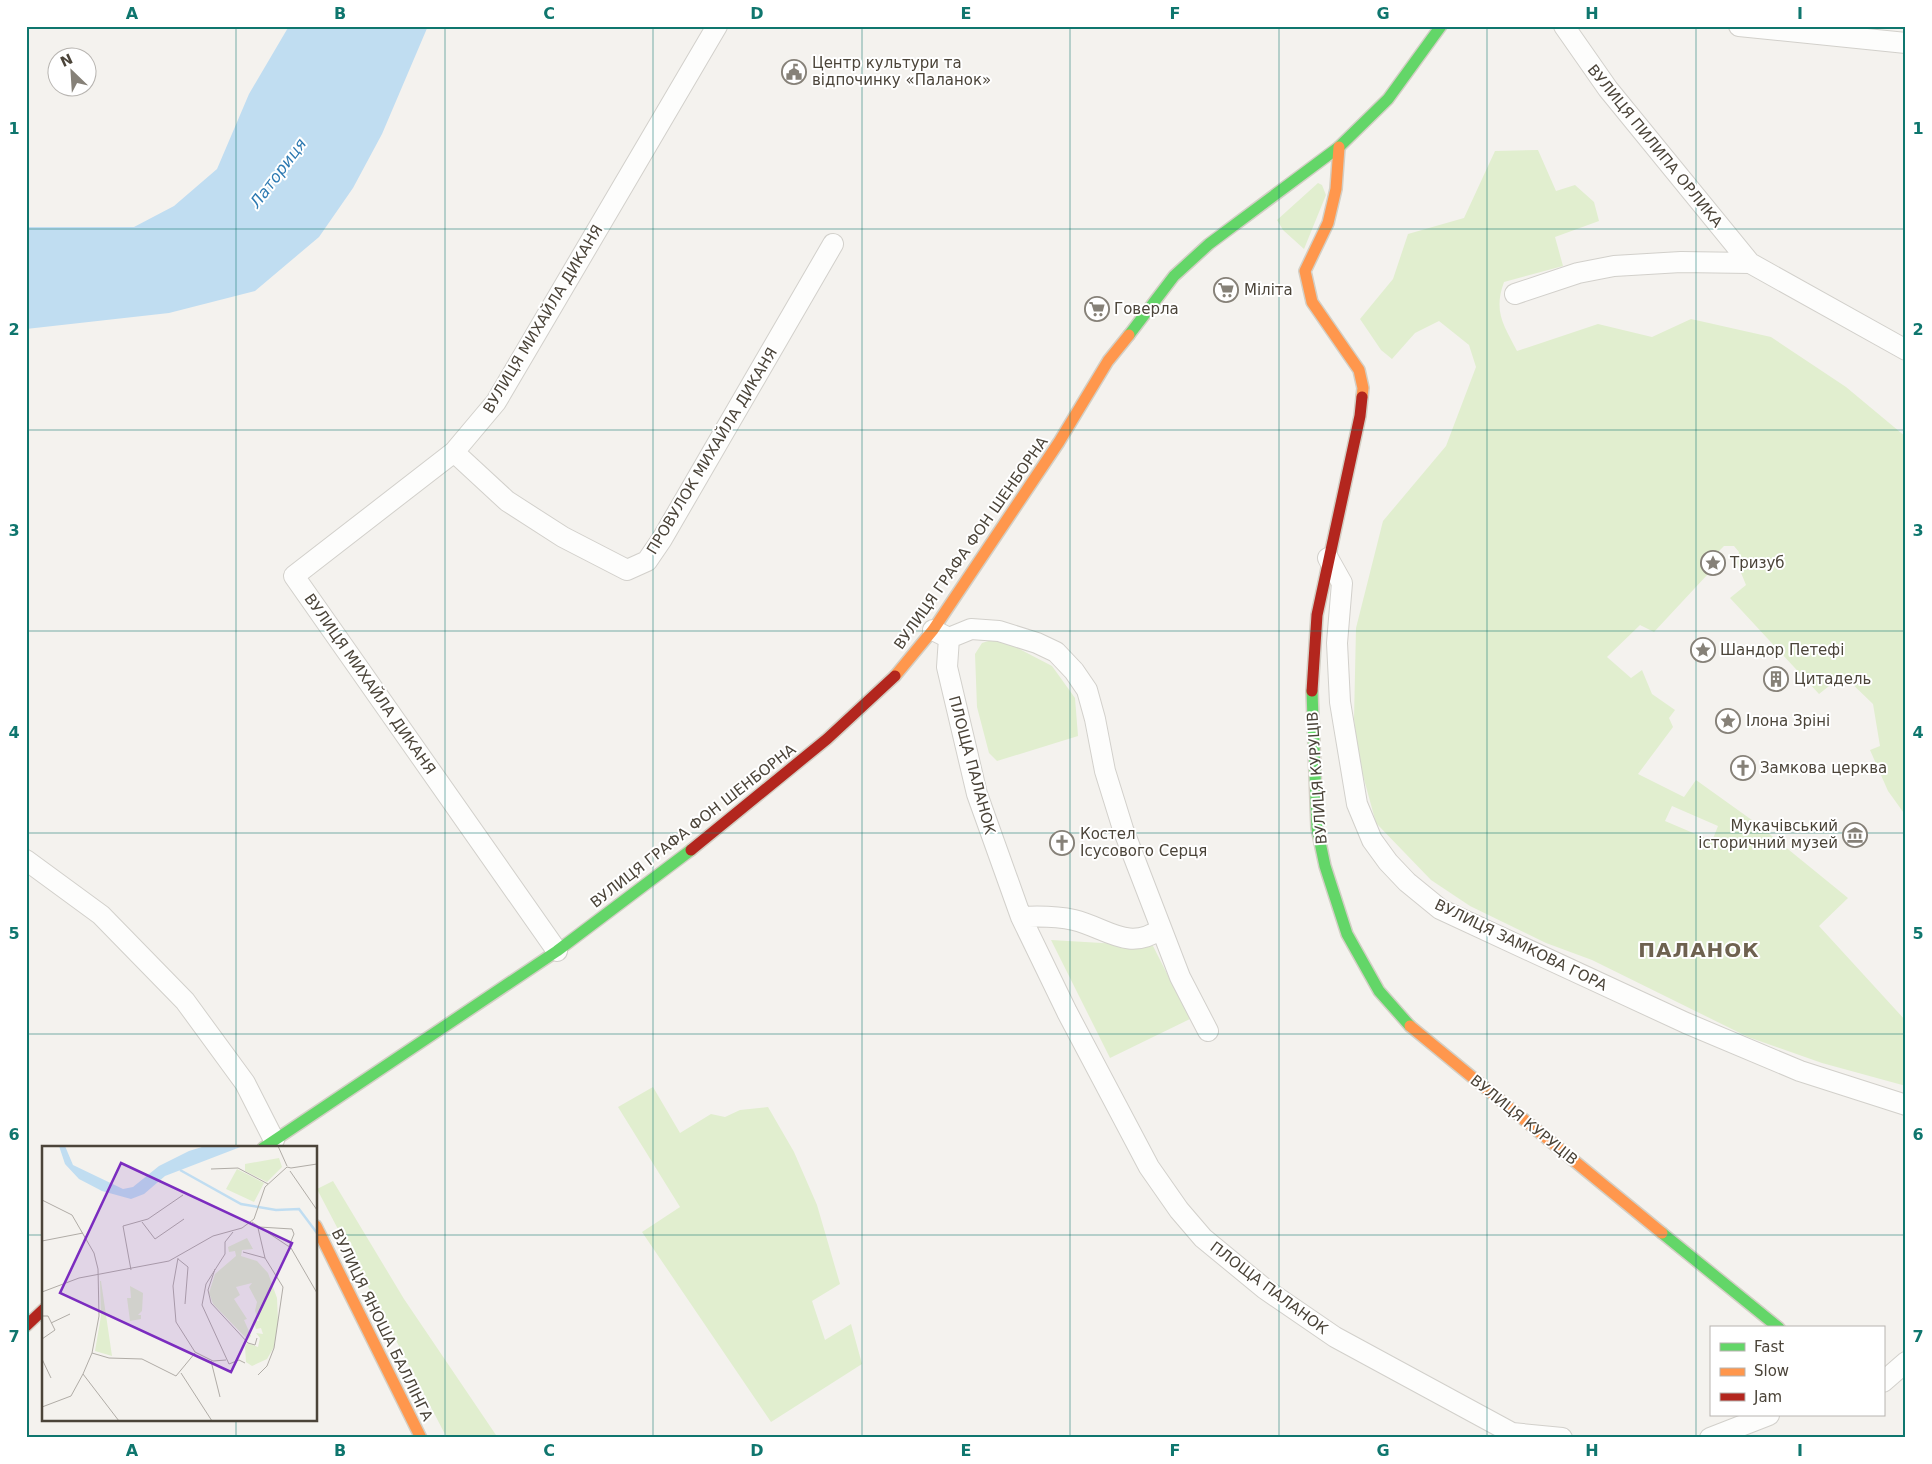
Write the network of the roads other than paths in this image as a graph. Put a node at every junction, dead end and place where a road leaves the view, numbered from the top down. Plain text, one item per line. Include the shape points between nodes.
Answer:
1 (717, 26) edge
2 (1441, 26) edge
3 (1564, 26) edge
4 (1739, 26) edge
5 (1906, 43) edge
6 (1339, 147) junction
7 (833, 244) dead end
8 (1750, 262) junction
9 (1515, 294) dead end
10 (1906, 350) edge
11 (454, 452) junction
12 (1328, 558) junction
13 (941, 634) junction
14 (26, 860) edge
15 (1021, 917) junction
16 (1161, 929) junction
17 (557, 951) junction
18 (1208, 1031) dead end
19 (1906, 1105) edge
20 (271, 1145) edge
21 (318, 1230) edge
22 (42, 1311) edge
23 (26, 1326) edge
24 (1777, 1326) edge
25 (1906, 1362) edge
26 (1884, 1381) edge
27 (1766, 1416) edge
28 (1512, 1436) edge
29 (421, 1438) edge
30 (1562, 1438) edge
31 (1710, 1438) edge

1 - 11 street, ВУЛИЦЯ МИХАЙЛА ДИКАНЯ via 496,402
2 - 6 main road, ВУЛИЦЯ ГРАФА ФОН ШЕНБОРНА via 1393,92
3 - 8 street, ВУЛИЦЯ ПИЛИПА ОРЛИКА via 1614,96
4 - 5 street
6 - 12 main road, ВУЛИЦЯ КУРУЦІВ via 1336,190 1328,223 1305,270 1312,302 1359,370 1363,388 1360,416
6 - 13 main road, ВУЛИЦЯ ГРАФА ФОН ШЕНБОРНА via 1208,244 1174,276 1108,360
7 - 11 street, ПРОВУЛОК МИХАЙЛА ДИКАНЯ via 647,561 627,570 563,537 507,501
8 - 9 street via 1614,266 1578,273
8 - 10 street
11 - 17 street, ВУЛИЦЯ МИХАЙЛА ДИКАНЯ via 294,576
12 - 19 street, ВУЛИЦЯ ЗАМКОВА ГОРА via 1342,583 1337,643 1340,702 1357,804 1372,840 1407,882 1440,910 1678,1019 1800,1071
12 - 24 main road, ВУЛИЦЯ КУРУЦІВ via 1317,615 1312,676 1317,828 1335,902 1364,967 1379,991 1414,1031
13 - 15 street, ПЛОЩА ПАЛАНОК via 977,794
13 - 16 street via 971,629 999,632 1056,652 1074,671 1087,690 1105,771
13 - 17 main road, ВУЛИЦЯ ГРАФА ФОН ШЕНБОРНА via 828,739 664,872
14 - 20 street via 101,915 185,1001 245,1083
15 - 16 street via 1049,915 1133,940 1148,938
15 - 28 street, ПЛОЩА ПАЛАНОК via 1149,1167 1203,1238 1265,1289 1335,1337
16 - 18 street
17 - 20 main road, ВУЛИЦЯ ГРАФА ФОН ШЕНБОРНА
21 - 29 main road, ВУЛИЦЯ ЯНОША БАЛЛІНГА
22 - 23 main road
25 - 26 street
27 - 31 street
28 - 30 street, ПЛОЩА ПАЛАНОК

